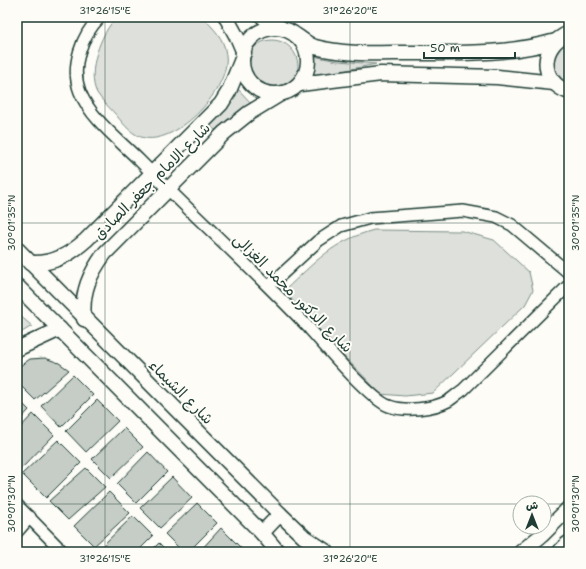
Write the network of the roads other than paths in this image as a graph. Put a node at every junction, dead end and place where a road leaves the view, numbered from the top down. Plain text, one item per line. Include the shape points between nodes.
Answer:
1 (100, 17) edge
2 (226, 17) edge
3 (263, 17) edge
4 (281, 28) junction
5 (569, 33) edge
6 (297, 36) junction
7 (556, 41) junction
8 (243, 56) junction
9 (554, 83) junction
10 (300, 84) junction
11 (569, 92) edge
12 (282, 93) junction
13 (152, 174) junction
14 (169, 189) junction
15 (17, 249) edge
16 (30, 263) junction
17 (569, 273) edge
18 (569, 285) edge
19 (17, 286) edge
20 (269, 286) junction
21 (84, 318) junction
22 (60, 329) junction
23 (17, 349) edge
24 (17, 505) edge
25 (569, 508) edge
26 (280, 514) junction
27 (30, 517) junction
28 (17, 532) edge
29 (262, 533) junction
30 (569, 545) edge
31 (63, 552) edge
32 (278, 552) edge
33 (327, 552) edge
34 (521, 552) edge
35 (562, 552) edge

1 - 13 street, شارع الدكتور محمد الغزالى via 82,40 76,65 79,90 89,110
2 - 8 street
3 - 4 street
4 - 6 street
4 - 8 street via 260,32 250,40
5 - 7 street
6 - 7 street via 321,48 343,52 381,53 498,53
6 - 10 street via 309,59 308,68
7 - 9 street via 546,62
8 - 12 street via 245,73 252,84 263,91
8 - 13 street, شارع الامام جعفر الصادق via 221,104
9 - 10 street via 497,76 381,74
9 - 11 street
10 - 12 street
12 - 14 street, شارع الامام جعفر الصادق via 236,122
13 - 14 street, شارع الدكتور محمد الغزالى
13 - 16 street, شارع الامام جعفر الصادق via 73,251 44,264
14 - 20 street, شارع الدكتور محمد الغزالى
14 - 21 street, شارع الامام جعفر الصادق via 105,253 93,269 86,284
15 - 16 street, شارع الشيماء
16 - 21 street, شارع الشيماء
17 - 20 street via 512,225 496,217 463,211 370,218 341,226 318,241
18 - 20 street, شارع الدكتور محمد الغزالى via 463,390 448,401 434,406 402,408 388,406 364,387
19 - 22 street
21 - 26 street, شارع الشيماء
22 - 23 street
22 - 29 street
24 - 27 street
25 - 34 street
26 - 29 street
26 - 33 street, شارع الشيماء via 304,537
27 - 28 street
27 - 31 street
29 - 32 street
30 - 35 main road

